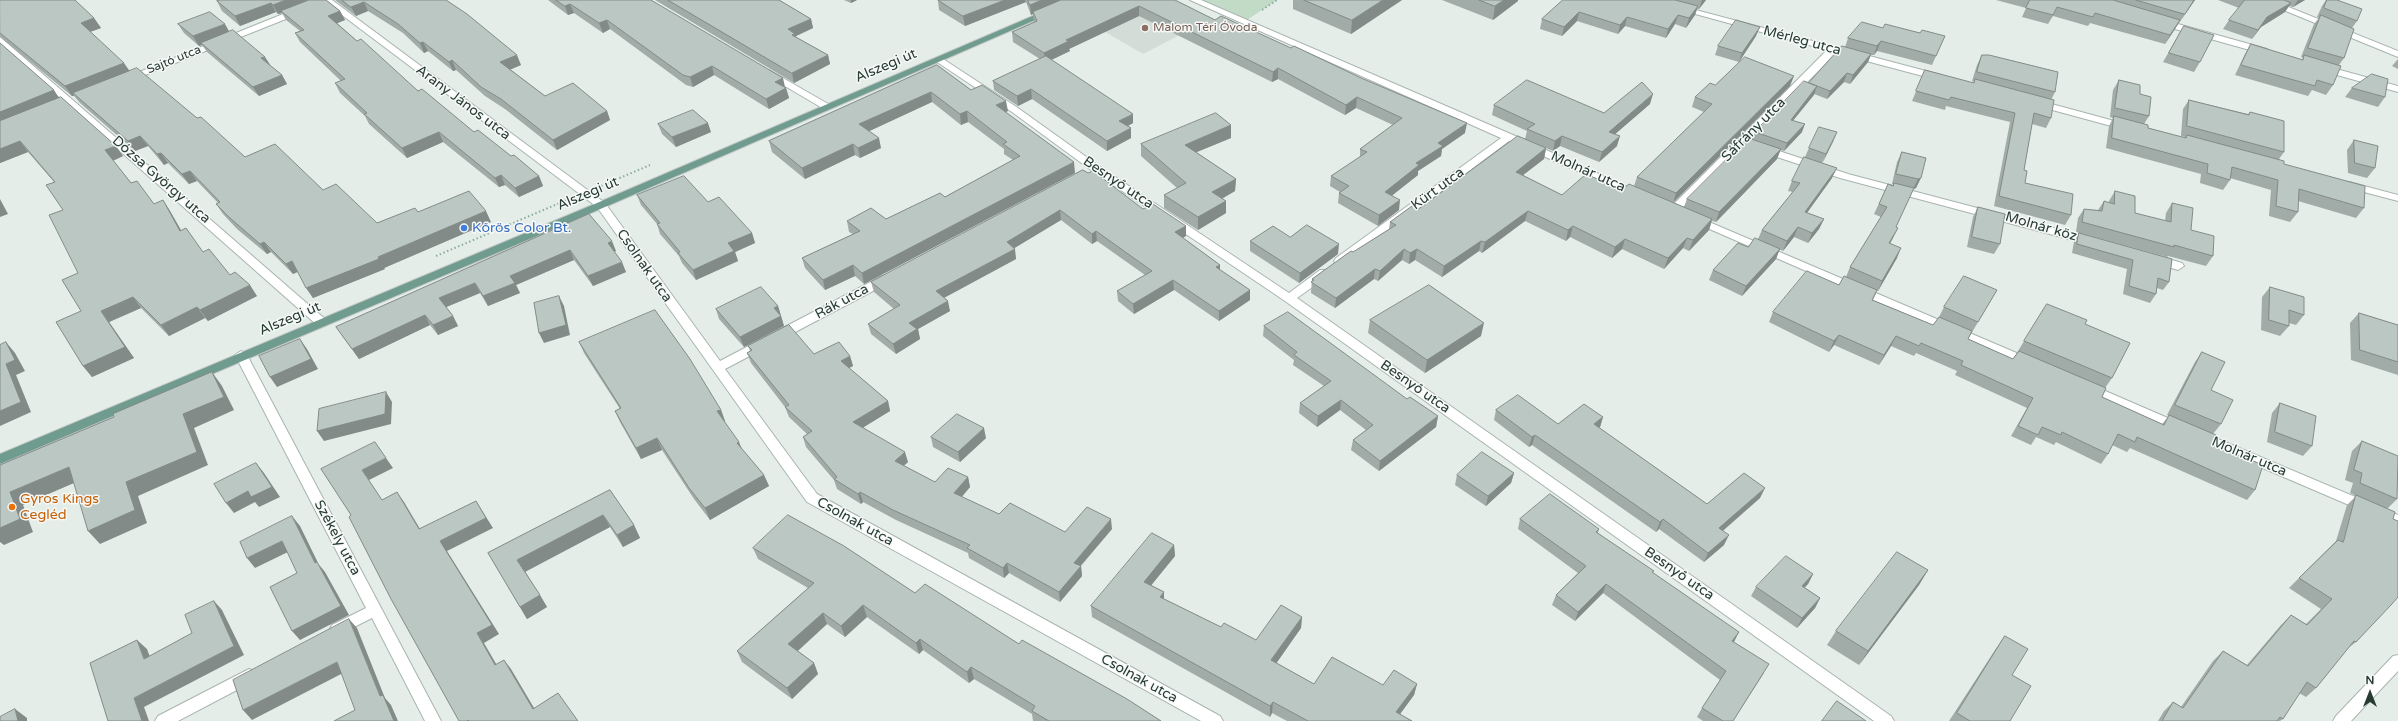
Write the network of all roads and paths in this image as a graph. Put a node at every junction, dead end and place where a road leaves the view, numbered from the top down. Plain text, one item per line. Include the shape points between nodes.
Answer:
1 (1077, 0) edge
2 (1194, 0) edge
3 (1269, 0) edge
4 (1277, 0) edge
5 (1648, 0) edge
6 (2264, 0) edge
7 (324, 1) edge
8 (1273, 2) junction
9 (304, 9) edge
10 (1262, 10) dead end
11 (2150, 19) edge
12 (0, 40) edge
13 (1833, 50) junction
14 (2270, 53) edge
15 (2398, 54) edge
16 (940, 60) junction
17 (2315, 66) edge
18 (759, 67) edge
19 (1947, 80) edge
20 (114, 84) edge
21 (2398, 89) edge
22 (74, 100) junction
23 (2024, 100) edge
24 (57, 107) edge
25 (826, 107) junction
26 (2138, 130) edge
27 (1509, 138) junction
28 (1742, 142) junction
29 (1095, 168) junction
30 (1081, 176) edge
31 (2337, 182) edge
32 (1646, 198) edge
33 (2398, 198) edge
34 (1660, 204) edge
35 (601, 205) junction
36 (1674, 210) junction
37 (2103, 245) edge
38 (2140, 255) edge
39 (2178, 266) dead end
40 (899, 272) edge
41 (1289, 298) junction
42 (321, 322) junction
43 (241, 355) junction
44 (2040, 367) edge
45 (717, 368) junction
46 (2076, 383) edge
47 (0, 459) edge
48 (2398, 521) edge
49 (375, 610) junction
50 (325, 636) edge
51 (2398, 661) edge
52 (262, 669) edge
53 (163, 721) edge
54 (433, 721) edge
55 (1215, 721) edge
56 (1886, 721) edge
57 (2341, 721) edge

1 - 16 main road, Alszegi út
2 - 27 street, Molnár utca
3 - 8 path
4 - 8 path
5 - 13 street, Mérleg utca
6 - 15 street
7 - 35 street, Arany János utca
8 - 10 path
9 - 20 street, Sajtó utca
11 - 14 street
12 - 22 street, Dózsa György utca
13 - 19 street, Mérleg utca
13 - 28 street, Sáfrány utca
16 - 25 main road, Alszegi út
16 - 29 street, Besnyő utca via 1016,110
17 - 21 street
18 - 25 street
22 - 24 street
22 - 42 street, Dózsa György utca
23 - 26 street
25 - 35 main road, Alszegi út
27 - 32 street, Molnár utca
27 - 41 street, Kürt utca
28 - 36 street, Sáfrány utca
28 - 37 street, Molnár köz via 1844,176
29 - 30 street
29 - 41 street, Besnyő utca
31 - 33 street
34 - 36 street
35 - 42 main road, Alszegi út
35 - 45 street, Csolnak utca
36 - 44 street
38 - 39 street
40 - 45 street, Rák utca
41 - 56 street, Besnyő utca
42 - 43 main road, Alszegi út
43 - 47 main road, Alszegi út
43 - 49 street, Székely utca
45 - 55 street, Csolnak utca via 812,498
46 - 48 street, Molnár utca
49 - 50 street
49 - 54 street, Székely utca
51 - 57 street
52 - 53 street

